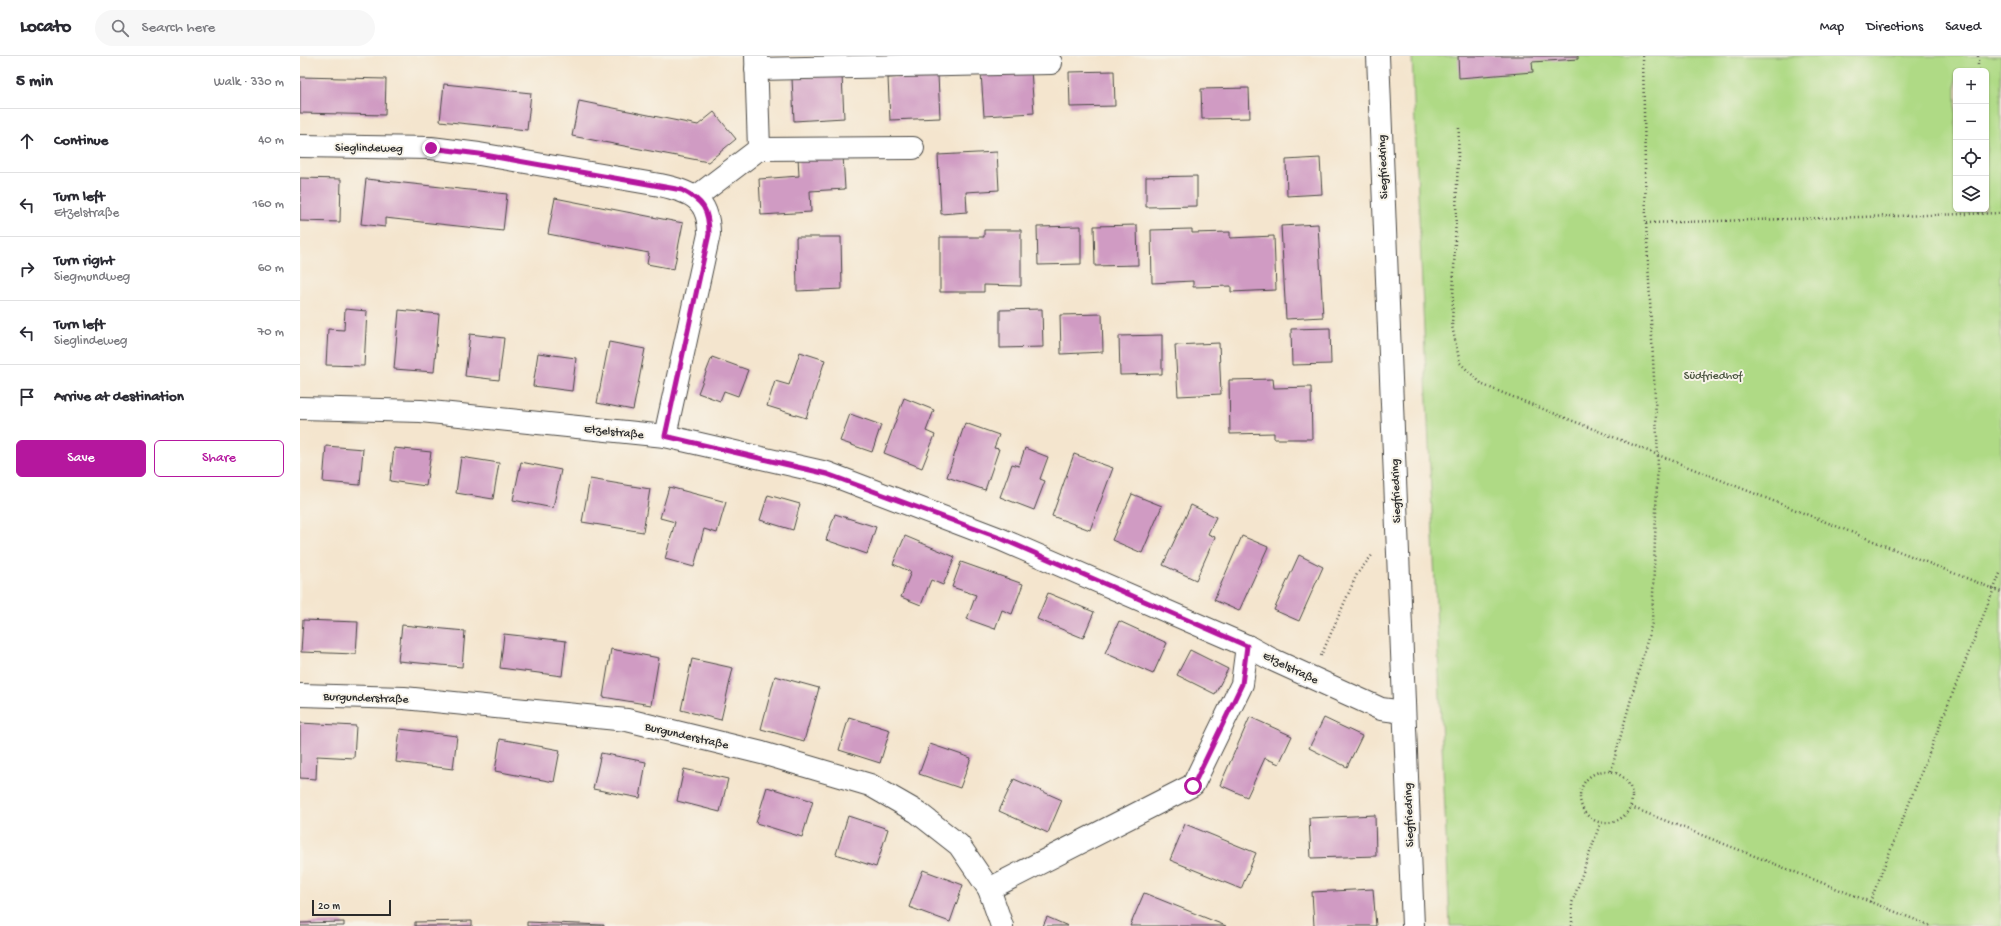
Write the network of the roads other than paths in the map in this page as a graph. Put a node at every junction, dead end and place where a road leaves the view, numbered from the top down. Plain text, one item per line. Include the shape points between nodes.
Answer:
1 (1378, 56) edge
2 (756, 63) edge
3 (1051, 63) dead end
4 (300, 146) edge
5 (913, 148) dead end
6 (759, 149) junction
7 (696, 197) junction
8 (300, 408) edge
9 (665, 436) junction
10 (1247, 646) junction
11 (300, 695) edge
12 (1404, 712) junction
13 (989, 889) junction
14 (1002, 926) edge
15 (1412, 926) edge

1 - 12 street, Siegfriedring
2 - 3 street
2 - 6 street
4 - 7 street, Sieglindeweg via 431,148 479,154 660,185 682,190
5 - 6 street
6 - 7 street
7 - 9 street via 706,209 709,234
8 - 9 street, Etzelstraße via 421,411
9 - 10 street, Etzelstraße via 827,474 1000,538
10 - 12 street, Etzelstraße via 1381,709
10 - 13 street via 1242,684 1193,786
11 - 13 street, Burgunderstraße via 404,698 627,720 762,753 870,785 917,812 959,845
12 - 15 street, Siegfriedring
13 - 14 street, Burgunderstraße

